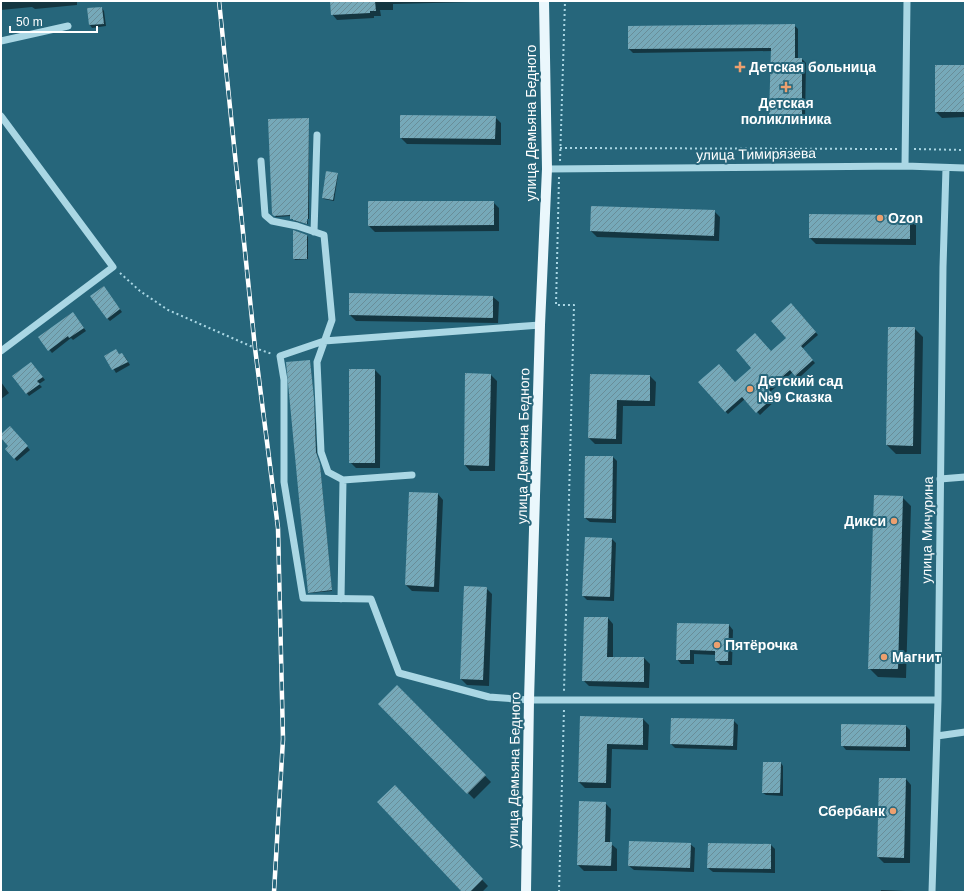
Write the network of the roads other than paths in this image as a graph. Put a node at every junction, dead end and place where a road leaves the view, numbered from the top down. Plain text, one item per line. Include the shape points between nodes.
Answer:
1 (544, 1) edge
2 (906, 1) edge
3 (68, 26) dead end
4 (1, 40) edge
5 (1, 116) edge
6 (317, 135) dead end
7 (261, 161) dead end
8 (905, 166) junction
9 (946, 168) junction
10 (965, 168) edge
11 (547, 169) junction
12 (314, 232) junction
13 (540, 325) junction
14 (324, 341) junction
15 (1, 351) edge
16 (412, 475) dead end
17 (965, 477) edge
18 (940, 479) junction
19 (343, 480) junction
20 (342, 599) junction
21 (530, 700) junction
22 (938, 700) junction
23 (965, 732) edge
24 (937, 736) junction
25 (526, 892) edge
26 (932, 892) edge

1 - 11 main road, улица Демьяна Бедного
2 - 8 street
3 - 4 street
5 - 15 street via 113,267
6 - 12 street
7 - 12 street via 265,215 272,221
8 - 9 street, улица Тимирязева
8 - 11 street, улица Тимирязева
9 - 10 street, улица Тимирязева
9 - 18 street, улица Мичурина
11 - 13 main road, улица Демьяна Бедного
12 - 14 street via 324,235 332,320
13 - 14 street
13 - 21 main road, улица Демьяна Бедного
14 - 19 street via 317,362 321,452 328,472
14 - 20 street via 280,356 284,380 284,482 303,598
16 - 19 street
17 - 18 street
18 - 22 street, улица Мичурина
19 - 20 street
20 - 21 street via 371,599 399,673 489,698
21 - 22 street
21 - 25 main road, улица Демьяна Бедного
22 - 24 street, улица Мичурина
23 - 24 street
24 - 26 street, улица Мичурина

